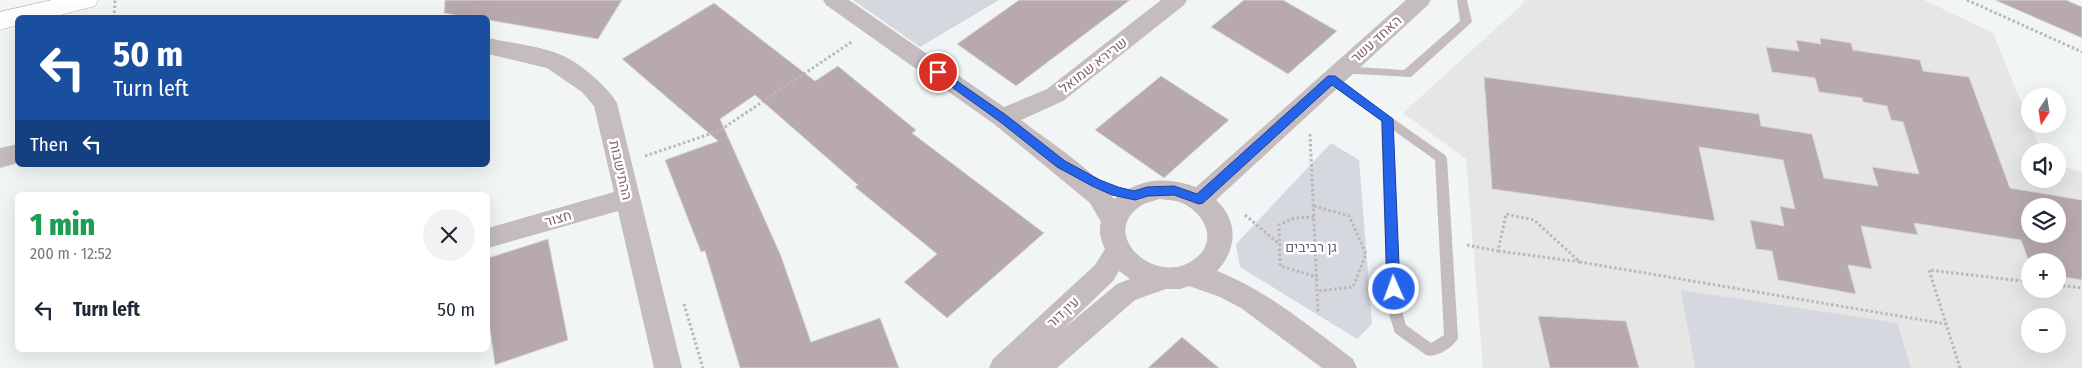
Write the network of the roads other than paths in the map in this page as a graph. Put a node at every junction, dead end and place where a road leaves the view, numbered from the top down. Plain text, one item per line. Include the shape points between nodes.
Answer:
1 (86, 0) edge
2 (834, 0) edge
3 (1176, 0) edge
4 (1420, 0) edge
5 (1462, 0) edge
6 (25, 15) edge
7 (15, 17) edge
8 (0, 21) edge
9 (490, 46) edge
10 (1337, 74) junction
11 (1002, 118) junction
12 (1387, 119) junction
13 (15, 154) edge
14 (0, 158) edge
15 (1061, 164) junction
16 (1135, 196) junction
17 (628, 198) junction
18 (1199, 200) junction
19 (1114, 219) junction
20 (490, 237) edge
21 (1117, 251) junction
22 (1216, 256) junction
23 (1178, 277) junction
24 (1246, 298) junction
25 (668, 368) edge
26 (1003, 368) edge
27 (1037, 368) edge
28 (1343, 368) edge

1 - 6 main road
2 - 11 street
3 - 11 street, שרירא שמואל via 1055,95
4 - 10 street, האחד עשר
5 - 10 lane via 1466,22 1407,74
7 - 8 main road
9 - 17 street, ההתישבות via 554,61 590,86 605,103
10 - 12 lane
10 - 18 street, האחד עשר
11 - 15 street
12 - 12 lane via 1441,158 1452,338 1431,351 1400,329 1394,308
13 - 14 street
15 - 16 street via 1102,186
15 - 19 street via 1099,196
16 - 18 street via 1147,191 1174,190
16 - 19 street via 1118,210
17 - 20 street, חצור
17 - 25 street, ההתישבות
18 - 22 street via 1210,209 1221,232 1221,245
19 - 21 street via 1112,230
21 - 23 street via 1137,270 1151,276
21 - 26 street, עין דור via 1104,273
22 - 23 street via 1205,268
22 - 24 street via 1227,280
23 - 24 street via 1206,278
23 - 27 street, עין דור via 1126,292
24 - 28 street

